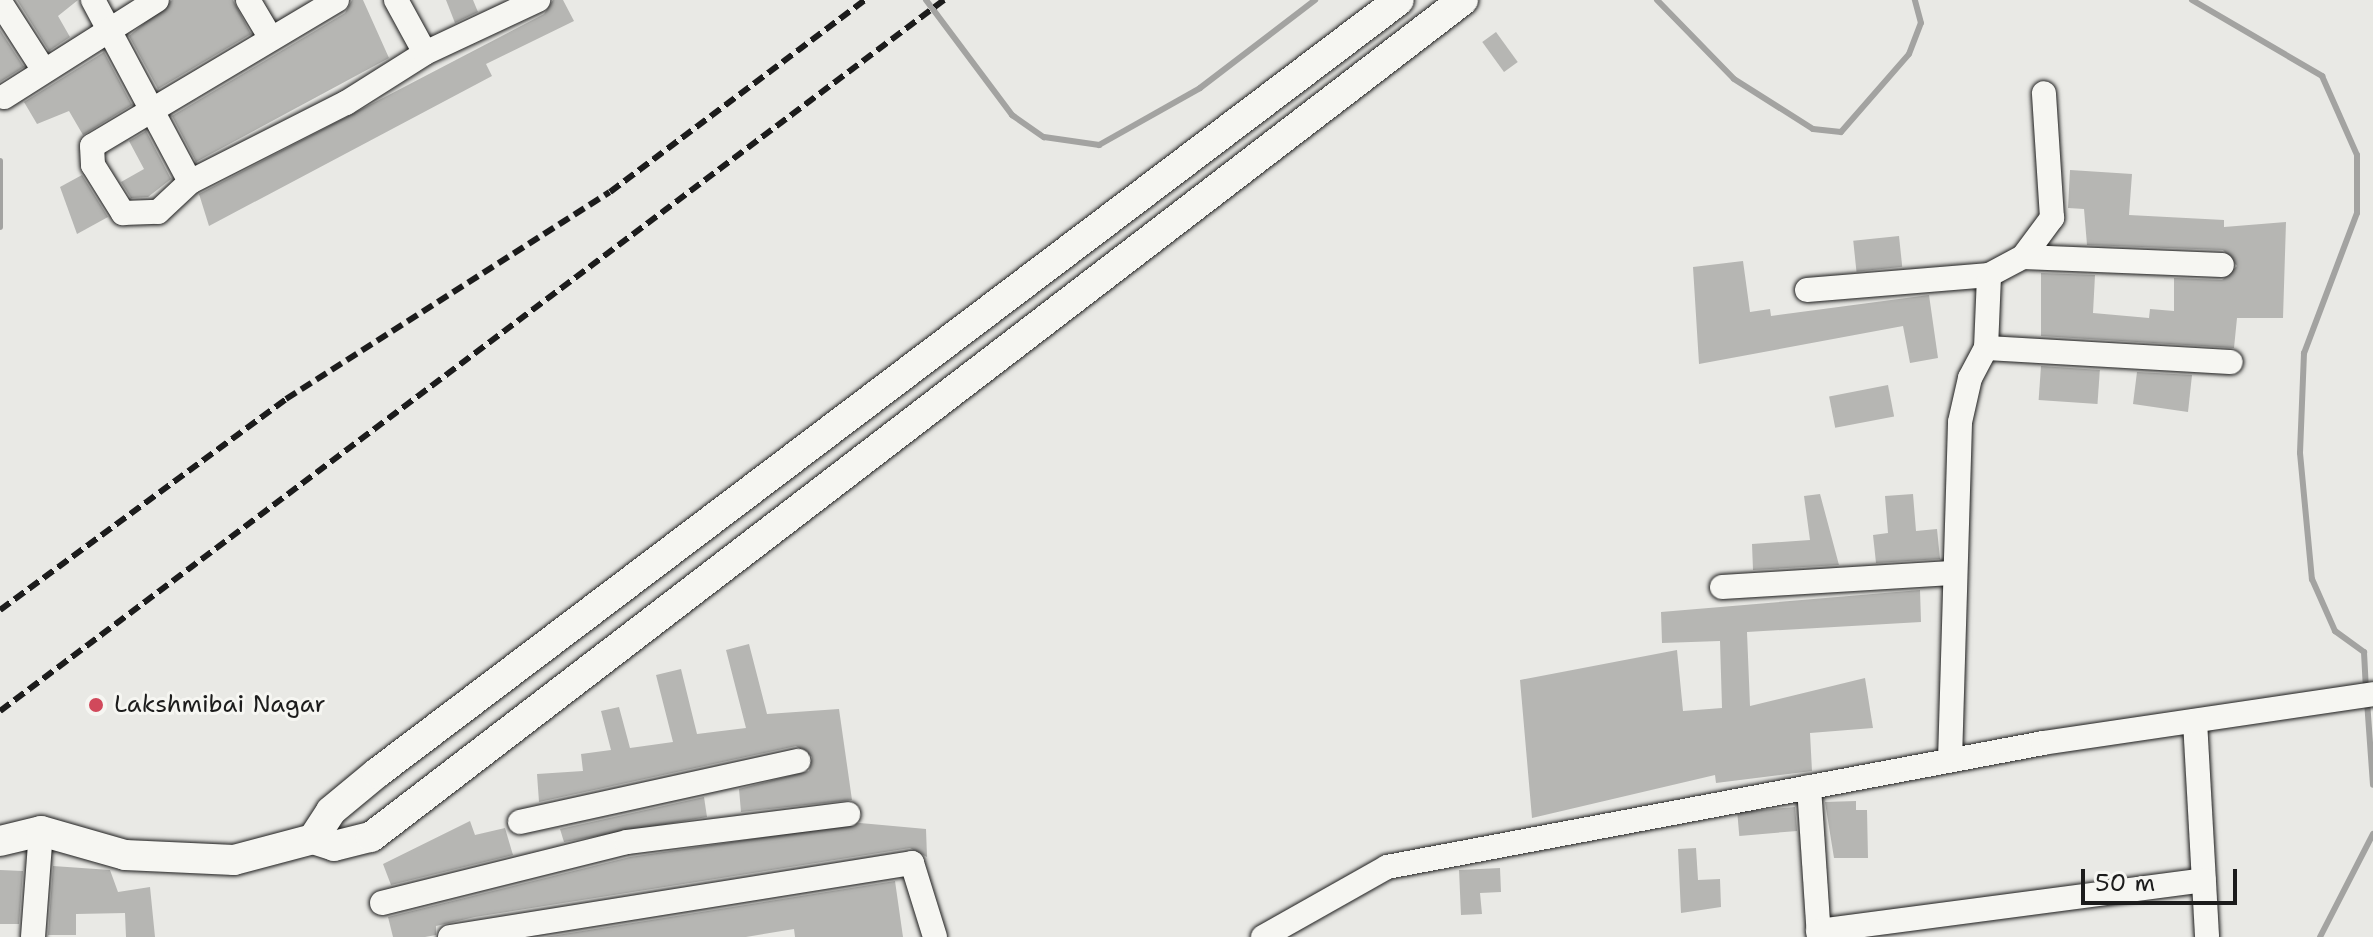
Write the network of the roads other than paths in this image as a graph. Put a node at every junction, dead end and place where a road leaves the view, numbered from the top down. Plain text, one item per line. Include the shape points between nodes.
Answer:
1 (93, 0) edge
2 (157, 0) edge
3 (248, 0) edge
4 (337, 0) edge
5 (396, 0) edge
6 (538, 0) edge
7 (1399, 0) edge
8 (0, 2) edge
9 (1460, 2) edge
10 (297, 9) edge
11 (489, 11) edge
12 (109, 27) junction
13 (270, 37) junction
14 (425, 53) junction
15 (43, 69) junction
16 (2044, 93) dead end
17 (4, 97) dead end
18 (150, 105) junction
19 (190, 182) junction
20 (2023, 257) junction
21 (2222, 265) dead end
22 (1989, 275) junction
23 (1807, 290) dead end
24 (1986, 348) junction
25 (2231, 362) dead end
26 (1952, 573) junction
27 (1722, 587) dead end
28 (2373, 694) edge
29 (2195, 721) junction
30 (1950, 760) junction
31 (798, 761) dead end
32 (1809, 787) junction
33 (848, 814) dead end
34 (41, 831) junction
35 (313, 839) junction
36 (0, 841) edge
37 (548, 861) junction
38 (2204, 880) junction
39 (382, 903) dead end
40 (1819, 934) edge
41 (33, 937) edge
42 (450, 937) edge
43 (935, 937) edge
44 (1263, 937) edge
45 (2207, 937) edge

1 - 12 street
2 - 12 street
3 - 13 street
4 - 10 street
5 - 14 street
6 - 11 street
7 - 35 street via 377,773 331,811
8 - 15 street
9 - 35 street via 371,837 334,846
10 - 13 street
11 - 14 street
12 - 15 street
12 - 18 street
13 - 18 street
14 - 19 street via 346,103
15 - 17 street
16 - 20 street via 2054,205 2047,230
18 - 19 street
18 - 19 street via 92,146 93,165 123,213 158,212
20 - 21 street
20 - 22 street
22 - 23 street
22 - 24 street
24 - 25 street
24 - 26 street via 1970,378 1960,422
26 - 27 street
26 - 30 street
28 - 29 street
29 - 30 street
29 - 38 street
30 - 32 street
31 - 37 street via 528,820
32 - 40 street
32 - 44 street via 1387,867
33 - 37 street via 627,842
34 - 35 street via 148,858 234,860
34 - 36 street
34 - 41 street
37 - 39 street
38 - 40 street
38 - 45 street
42 - 43 street via 912,863

